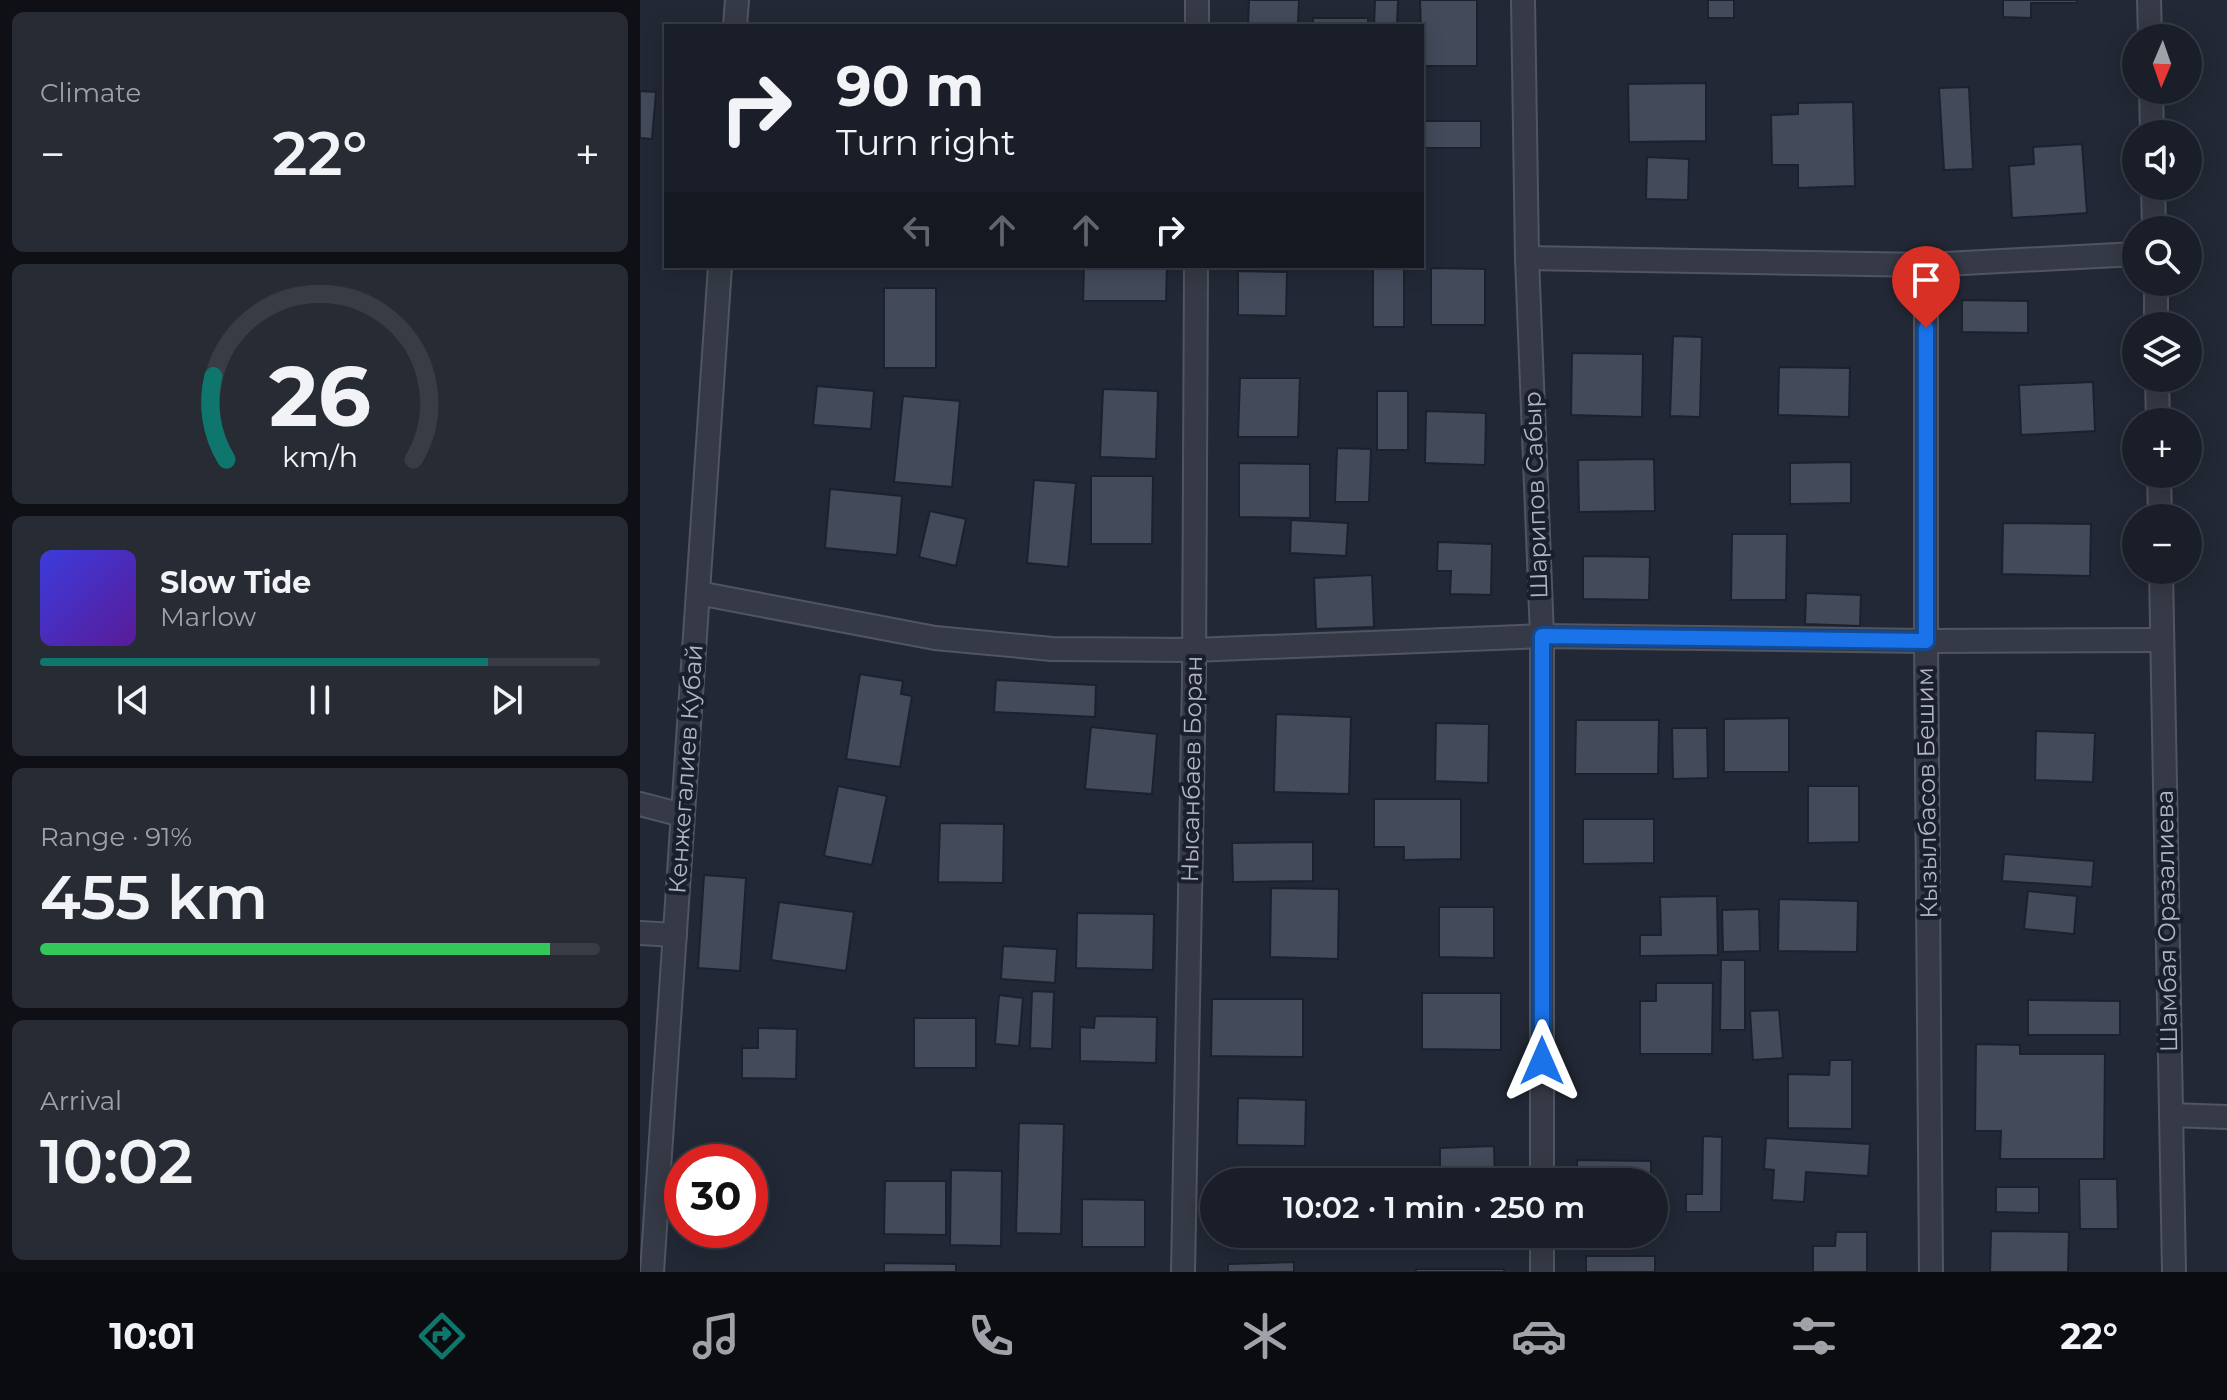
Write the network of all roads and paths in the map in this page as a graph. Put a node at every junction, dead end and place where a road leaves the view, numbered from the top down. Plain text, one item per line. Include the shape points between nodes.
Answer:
1 (737, 0) edge
2 (1197, 0) edge
3 (1523, 0) edge
4 (2149, 0) edge
5 (735, 24) edge
6 (1197, 24) edge
7 (2150, 24) edge
8 (2122, 255) edge
9 (1527, 258) junction
10 (1926, 265) junction
11 (720, 268) edge
12 (1196, 268) edge
13 (2161, 584) edge
14 (698, 593) junction
15 (1542, 636) junction
16 (2162, 640) junction
17 (1926, 641) junction
18 (1194, 650) junction
19 (640, 804) edge
20 (682, 815) junction
21 (640, 933) edge
22 (675, 935) junction
23 (2171, 1115) junction
24 (2227, 1117) edge
25 (1542, 1168) edge
26 (1542, 1248) edge
27 (652, 1272) edge
28 (1183, 1272) edge
29 (1542, 1272) edge
30 (1931, 1272) edge
31 (2174, 1272) edge

1 - 5 street
2 - 6 street
3 - 9 street, Шарипов Сабыр
4 - 7 street
8 - 10 street
9 - 10 street
9 - 15 street, Шарипов Сабыр
10 - 17 street, Кызылбасов Бешим
11 - 14 street, Кенжегалиев Кубай
12 - 18 street, Нысанбаев Боран
13 - 16 street, Шамбая Оразалиева
14 - 18 street via 935,638 1052,649
14 - 20 street, Кенжегалиев Кубай
15 - 17 street
15 - 18 street
15 - 25 street, Шарипов Сабыр
16 - 17 street
16 - 23 street, Шамбая Оразалиева
17 - 30 street, Кызылбасов Бешим
18 - 28 street, Нысанбаев Боран
19 - 20 street
20 - 22 street, Кенжегалиев Кубай
21 - 22 street
22 - 27 street, Кенжегалиев Кубай
23 - 24 street
23 - 31 street, Шамбая Оразалиева
26 - 29 street

